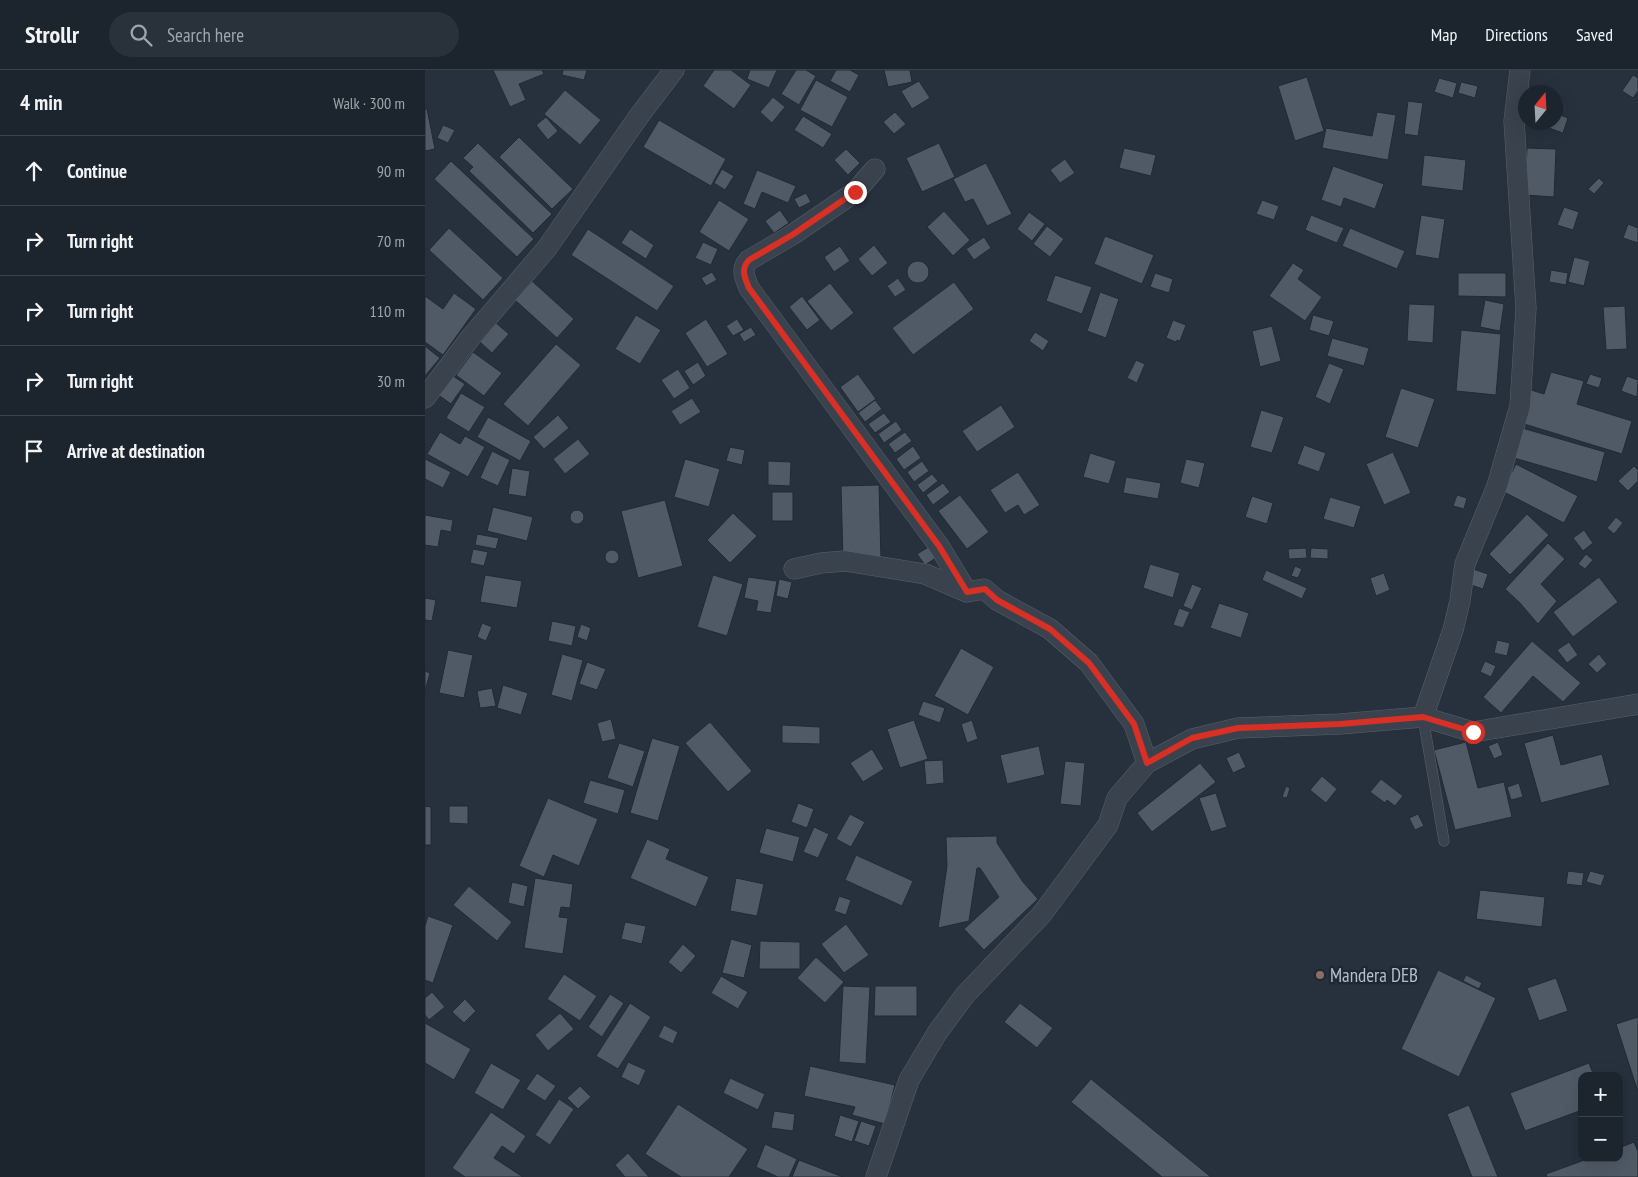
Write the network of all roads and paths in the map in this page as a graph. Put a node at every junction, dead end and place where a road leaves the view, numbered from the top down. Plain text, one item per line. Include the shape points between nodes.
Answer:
1 (674, 70) edge
2 (1520, 70) edge
3 (875, 169) dead end
4 (425, 398) edge
5 (794, 569) dead end
6 (967, 592) junction
7 (1638, 704) edge
8 (1423, 717) junction
9 (1147, 763) junction
10 (1443, 841) dead end
11 (877, 1177) edge

1 - 4 street via 547,248 471,337
2 - 8 street via 1514,121 1526,308 1520,406 1497,486 1465,564 1453,630
3 - 6 street via 855,192 749,260 743,275 749,288 939,546
5 - 6 street via 845,561 925,574
6 - 9 street via 985,589 997,600 1050,629 1089,663 1134,724
7 - 8 street via 1473,732
8 - 9 street via 1238,728 1192,738
8 - 10 lane
9 - 11 street via 1117,798 1107,825 1042,914 965,995 937,1033 909,1080

